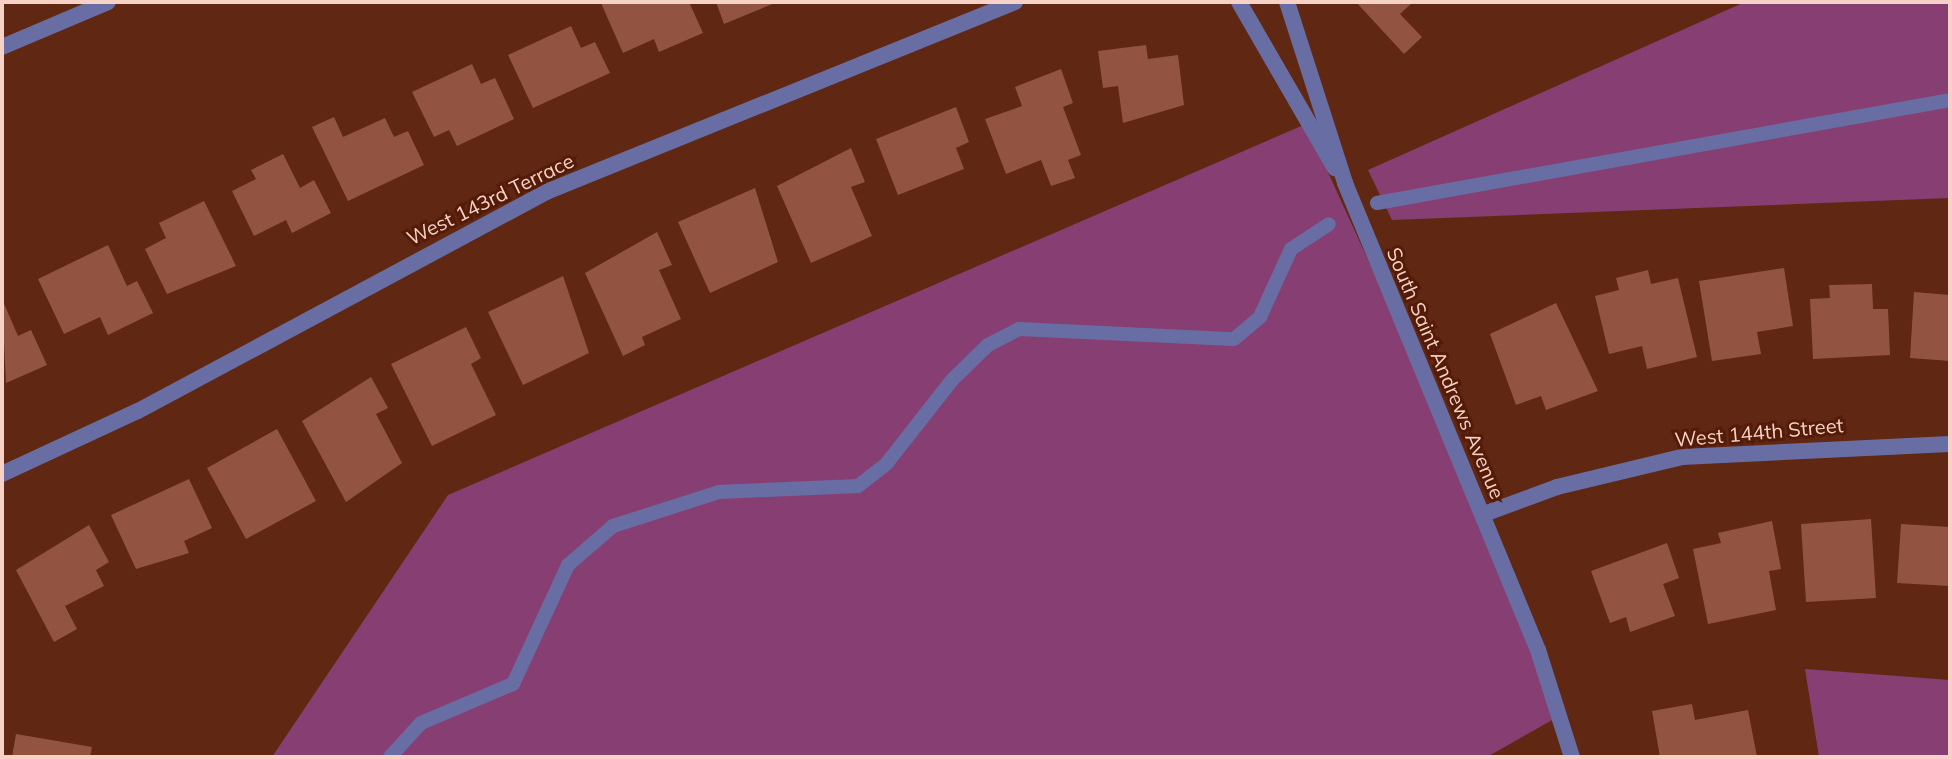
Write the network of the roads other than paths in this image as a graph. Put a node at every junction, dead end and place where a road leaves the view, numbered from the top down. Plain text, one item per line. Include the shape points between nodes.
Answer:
1 (108, 2) edge
2 (1015, 2) edge
3 (1239, 2) edge
4 (1287, 2) edge
5 (2, 47) edge
6 (1950, 100) edge
7 (1345, 183) junction
8 (1377, 203) dead end
9 (1329, 224) dead end
10 (1950, 444) edge
11 (2, 474) edge
12 (1484, 514) junction
13 (390, 757) edge
14 (1572, 757) edge

1 - 5 street
2 - 11 street, West 143rd Terrace via 546,192 175,392
3 - 7 street
4 - 7 street, South Saint Andrews Avenue
6 - 8 lane
7 - 12 street, South Saint Andrews Avenue
9 - 13 lane via 1291,249 1260,317 1234,339 1019,329 988,345 952,380 887,463 858,486 719,492 613,526 568,565 513,684 421,723
10 - 12 street, West 144th Street via 1682,457 1557,487
12 - 14 street, South Saint Andrews Avenue

